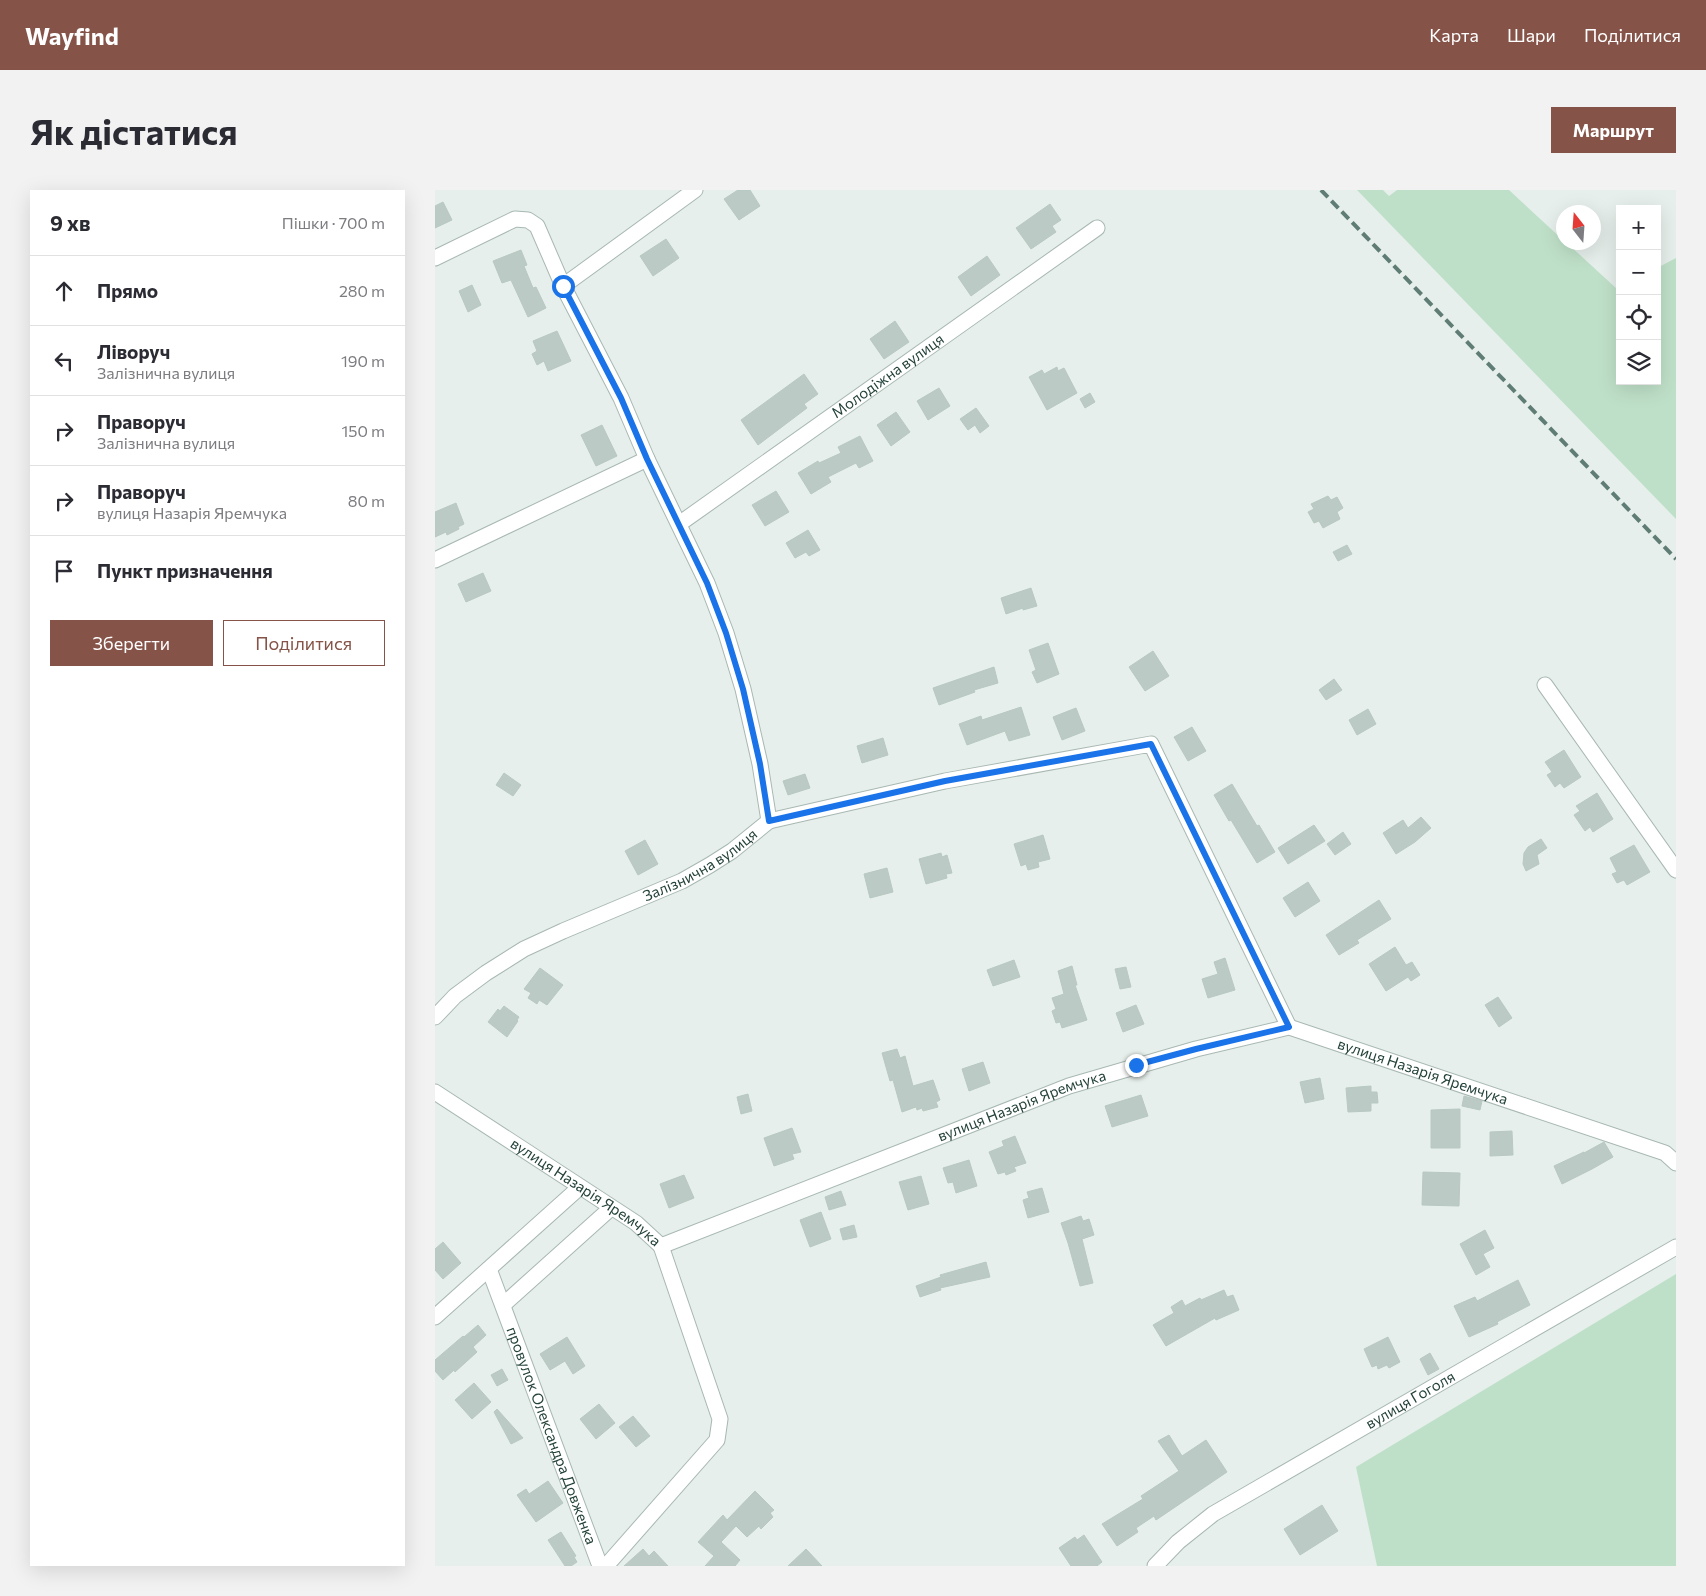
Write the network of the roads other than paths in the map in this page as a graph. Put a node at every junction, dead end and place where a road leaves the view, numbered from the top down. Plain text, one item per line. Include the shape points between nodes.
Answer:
1 (695, 190) edge
2 (1097, 228) dead end
3 (435, 258) edge
4 (563, 286) junction
5 (647, 459) junction
6 (679, 524) junction
7 (435, 560) edge
8 (1545, 685) dead end
9 (769, 821) junction
10 (1676, 870) edge
11 (435, 1016) edge
12 (1289, 1027) junction
13 (435, 1092) edge
14 (1676, 1163) edge
15 (580, 1187) junction
16 (611, 1208) junction
17 (661, 1246) junction
18 (1676, 1247) edge
19 (489, 1268) junction
20 (503, 1305) junction
21 (435, 1318) edge
22 (600, 1566) edge
23 (606, 1566) edge
24 (1155, 1566) edge

1 - 4 street
2 - 6 street, Молодіжна вулиця
3 - 4 street via 515,219 528,220 537,226
4 - 5 street via 621,398
5 - 6 street
5 - 7 street
6 - 9 street via 726,633 743,689
8 - 10 street
9 - 11 street, Залізнична вулиця via 732,851 681,881 524,949 486,972
9 - 12 street, Залізнична вулиця via 945,781 1151,744
12 - 14 street, вулиця Назарія Яремчука via 1665,1153
12 - 17 street, вулиця Назарія Яремчука via 1196,1049 1069,1086
13 - 15 street, вулиця Назарія Яремчука
15 - 16 street, вулиця Назарія Яремчука
15 - 19 street
16 - 17 street, вулиця Назарія Яремчука via 637,1223
16 - 20 street
17 - 23 street via 721,1419 717,1440
18 - 24 street, вулиця Гоголя via 1213,1514 1178,1542
19 - 20 street, провулок Олександра Довженка
19 - 21 street
20 - 22 street, провулок Олександра Довженка

